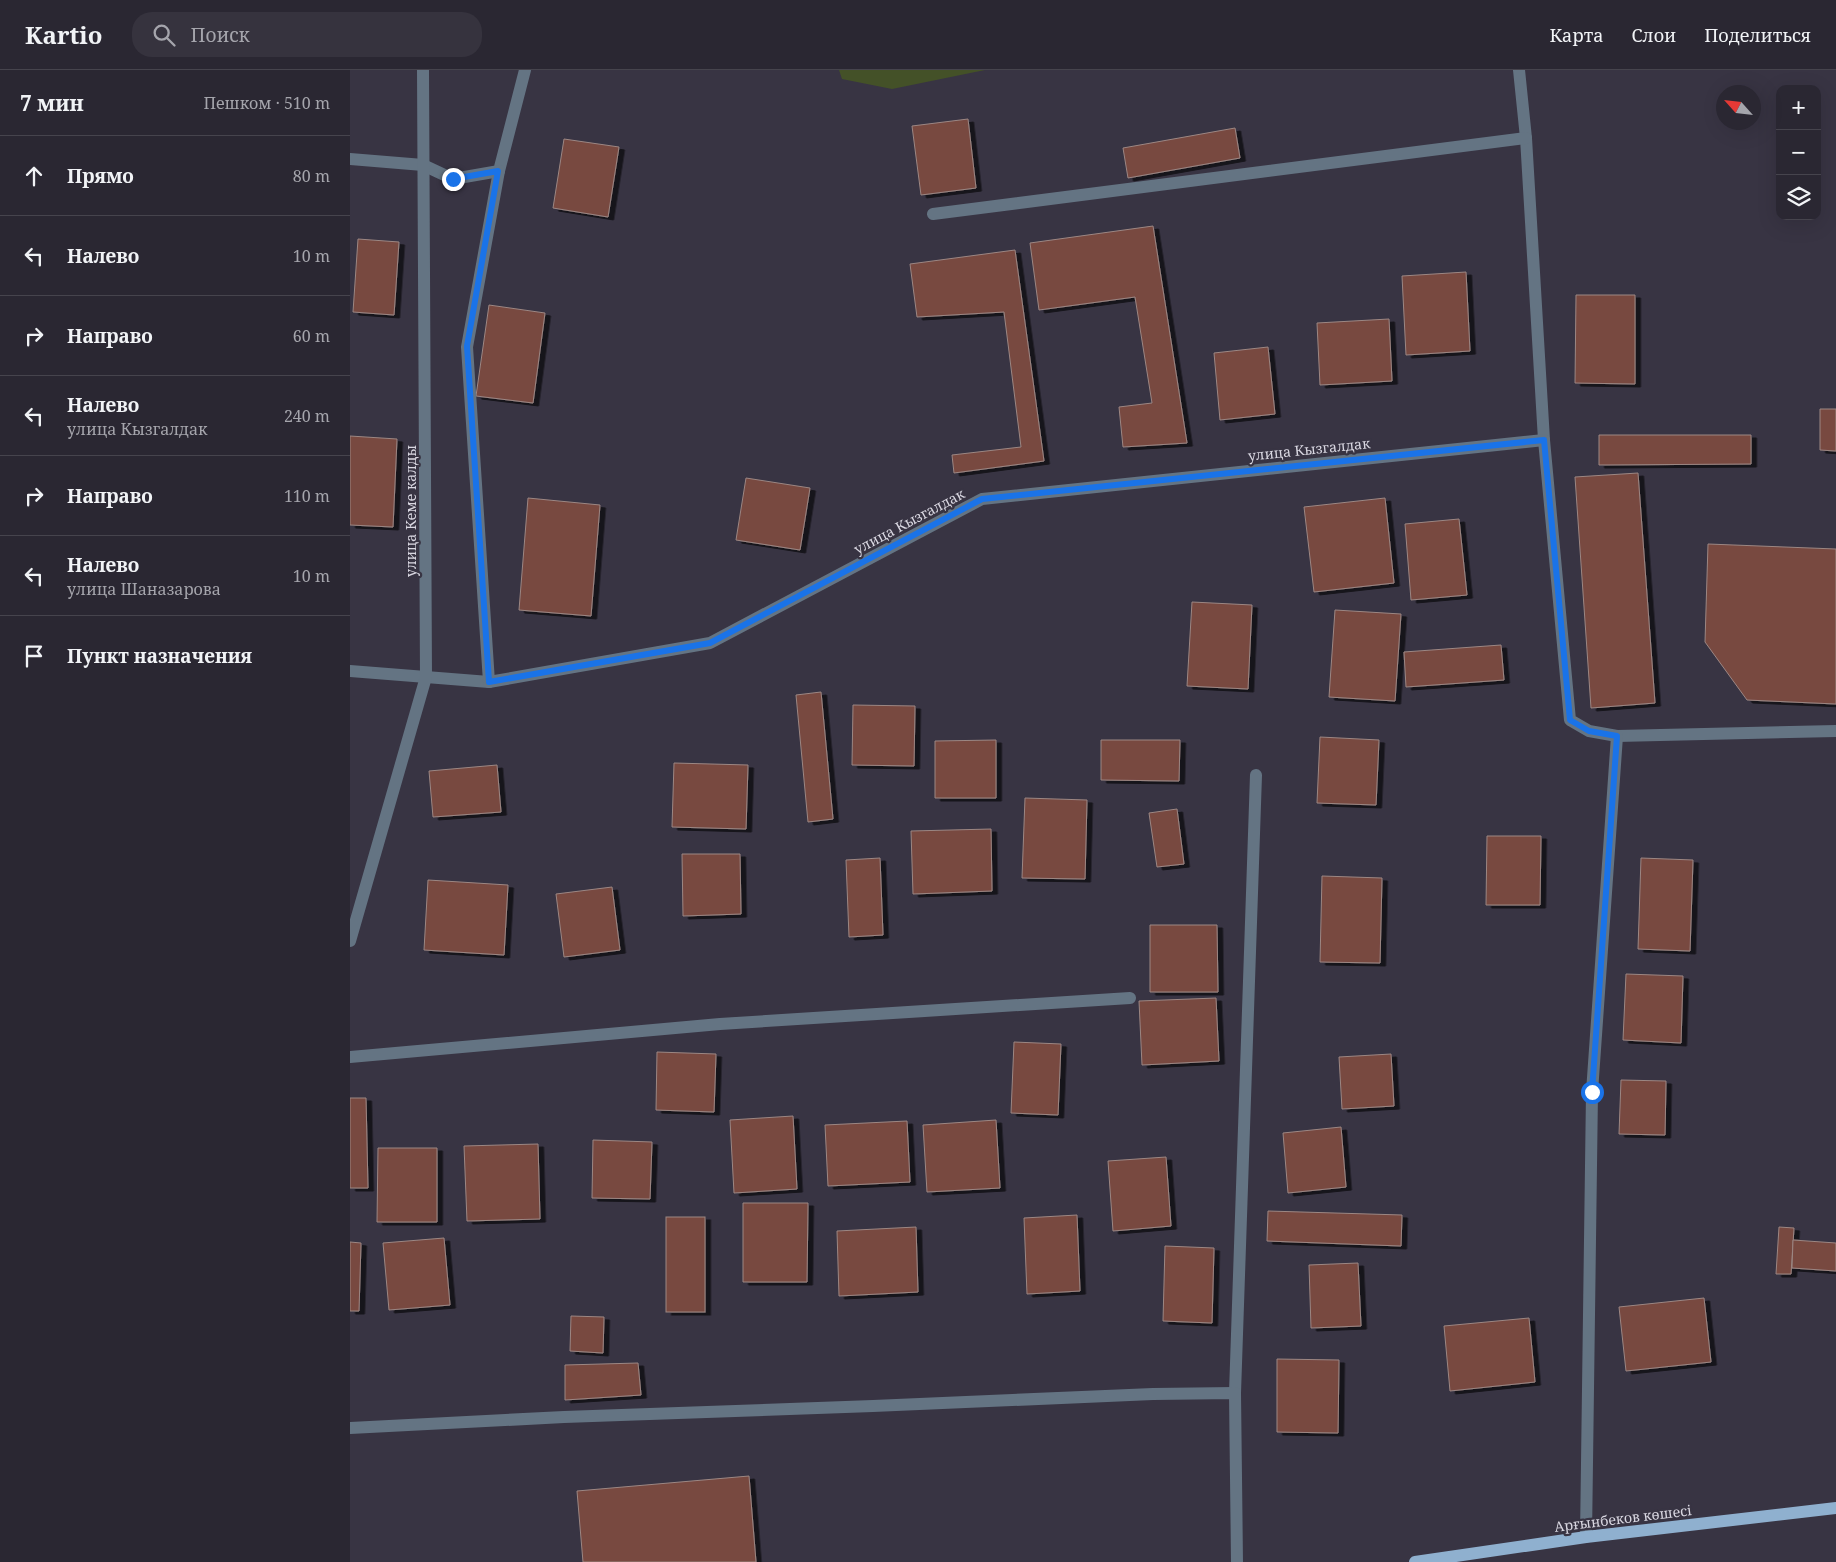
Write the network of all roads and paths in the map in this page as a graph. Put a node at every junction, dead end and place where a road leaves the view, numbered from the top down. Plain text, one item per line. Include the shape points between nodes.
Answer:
1 (423, 70) edge
2 (525, 70) edge
3 (1519, 70) edge
4 (1526, 138) junction
5 (350, 159) edge
6 (423, 165) junction
7 (498, 171) junction
8 (934, 214) dead end
9 (1544, 440) junction
10 (350, 671) edge
11 (426, 676) junction
12 (489, 682) junction
13 (1836, 731) edge
14 (1617, 736) junction
15 (1256, 775) dead end
16 (350, 942) edge
17 (1130, 998) dead end
18 (350, 1057) edge
19 (1235, 1393) junction
20 (350, 1428) edge
21 (1836, 1508) edge
22 (1586, 1537) junction
23 (1237, 1562) edge
24 (1415, 1562) edge

1 - 6 street, улица Кеме калды
2 - 7 street
3 - 4 street
4 - 8 street
4 - 9 street
5 - 6 street
6 - 7 street via 453,179
6 - 11 street, улица Кеме калды
7 - 12 street via 467,346
9 - 12 street, улица Кызгалдак via 982,499 710,643
9 - 14 street via 1570,720 1589,731
10 - 11 street, улица Кызгалдак
11 - 12 street, улица Кызгалдак
11 - 16 street, улица Кеме калды
13 - 14 street
14 - 22 street via 1592,1092
15 - 19 street
17 - 18 street via 720,1024
19 - 20 street via 564,1417
19 - 23 street
21 - 22 main road, Арғынбеков көшесі
22 - 24 main road, Арғынбеков көшесі

